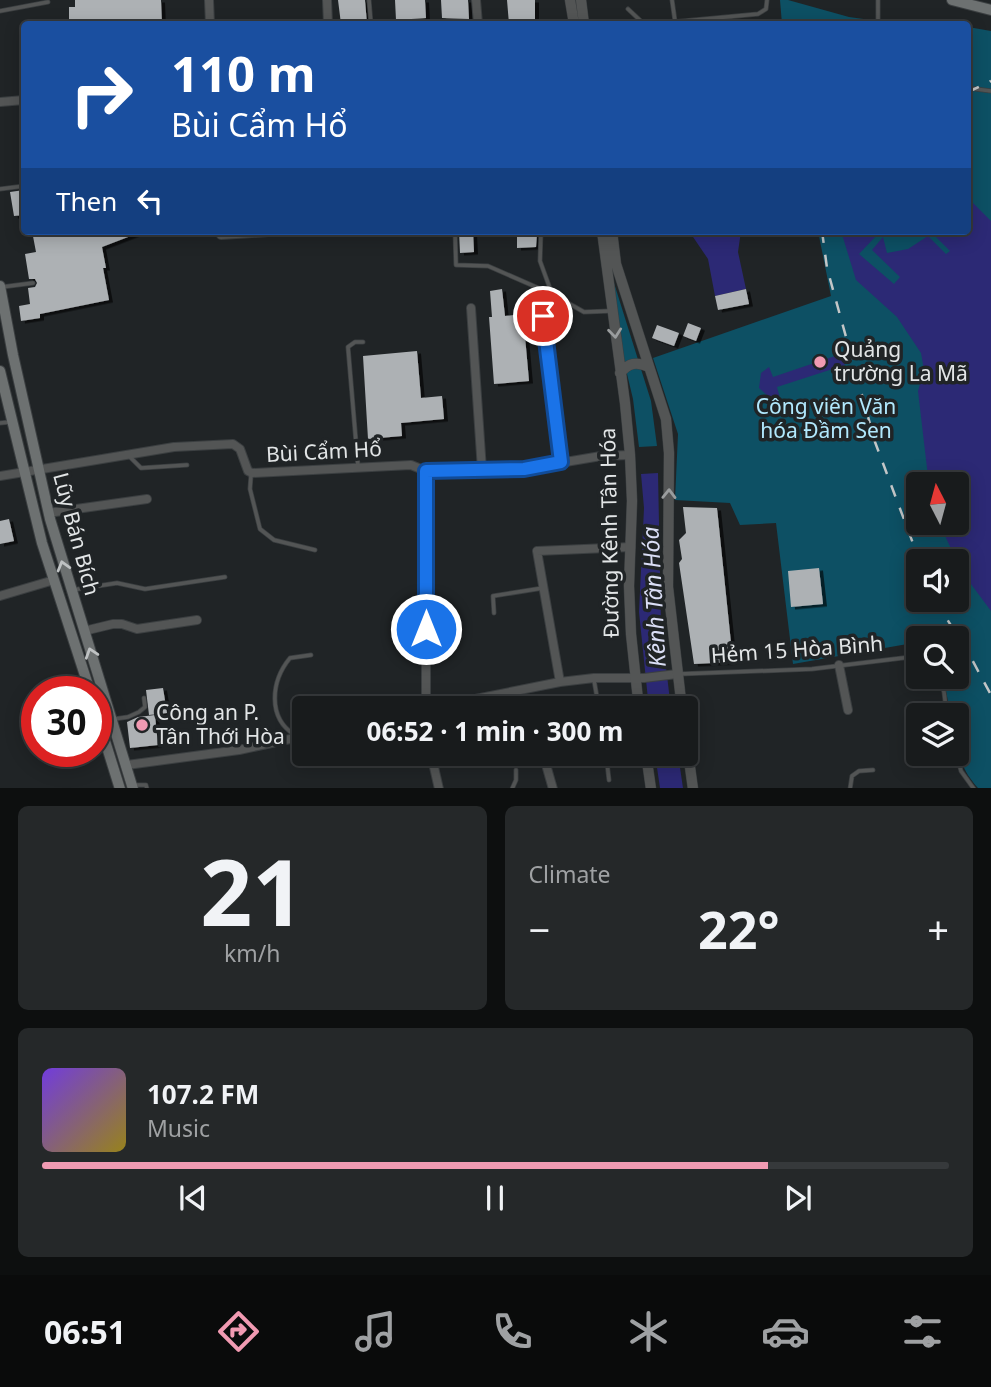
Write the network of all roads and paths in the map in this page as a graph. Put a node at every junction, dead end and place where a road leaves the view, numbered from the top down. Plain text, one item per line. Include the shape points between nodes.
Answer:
1 (209, 0) edge
2 (327, 0) edge
3 (369, 0) edge
4 (476, 0) edge
5 (570, 0) edge
6 (581, 0) edge
7 (672, 0) edge
8 (767, 0) edge
9 (878, 0) edge
10 (952, 0) edge
11 (48, 2) dead end
12 (968, 2) edge
13 (628, 9) dead end
14 (991, 10) edge
15 (0, 11) edge
16 (210, 21) edge
17 (328, 21) edge
18 (371, 21) edge
19 (478, 21) edge
20 (573, 21) edge
21 (584, 21) edge
22 (641, 21) edge
23 (675, 21) joint
24 (878, 21) edge
25 (971, 88) edge
26 (991, 90) edge
27 (21, 100) edge
28 (0, 102) edge
29 (21, 186) edge
30 (0, 189) edge
31 (455, 235) edge
32 (541, 235) edge
33 (602, 235) edge
34 (612, 235) edge
35 (33, 283) dead end
36 (0, 287) edge
37 (552, 294) junction
38 (471, 308) dead end
39 (612, 311) junction
40 (363, 342) dead end
41 (649, 366) junction
42 (0, 371) edge
43 (620, 373) junction
44 (6, 422) edge
45 (128, 454) junction
46 (629, 455) junction
47 (561, 462) junction
48 (187, 465) dead end
49 (38, 468) junction
50 (358, 468) junction
51 (482, 470) junction
52 (426, 471) junction
53 (24, 472) junction
54 (251, 473) junction
55 (0, 476) edge
56 (147, 499) dead end
57 (48, 513) junction
58 (631, 547) junction
59 (314, 550) dead end
60 (225, 577) dead end
61 (54, 580) junction
62 (543, 588) junction
63 (70, 590) junction
64 (0, 596) edge
65 (494, 613) dead end
66 (197, 620) dead end
67 (83, 631) junction
68 (311, 655) dead end
69 (906, 657) edge
70 (839, 665) junction
71 (673, 675) junction
72 (85, 676) edge
73 (98, 676) edge
74 (594, 678) junction
75 (639, 678) junction
76 (560, 681) junction
77 (425, 696) edge
78 (488, 696) edge
79 (597, 696) edge
80 (639, 696) edge
81 (679, 696) edge
82 (144, 698) dead end
83 (848, 710) dead end
84 (112, 719) joint
85 (292, 733) edge
86 (292, 739) edge
87 (112, 763) edge
88 (127, 765) junction
89 (434, 766) edge
90 (546, 766) edge
91 (608, 766) edge
92 (648, 766) edge
93 (690, 766) edge
94 (960, 766) edge
95 (516, 770) dead end
96 (873, 770) dead end
97 (610, 780) dead end
98 (133, 787) edge
99 (120, 788) edge
100 (439, 788) edge
101 (512, 788) edge
102 (553, 788) edge
103 (651, 788) edge
104 (693, 788) edge
105 (850, 788) edge
106 (973, 788) edge

1 - 16 street
2 - 17 street
3 - 18 lane
4 - 19 street
5 - 20 street
6 - 21 street
7 - 23 lane
8 - 23 lane via 766,9 758,14
9 - 24 lane
10 - 12 main road
11 - 15 lane
12 - 14 main road
13 - 22 lane
25 - 26 lane
27 - 28 street
29 - 30 lane
31 - 37 lane via 456,265 488,266
32 - 37 lane via 540,261
33 - 39 street, Đường Kênh Tân Hóa
34 - 41 street via 616,264
35 - 36 lane
36 - 49 main road, Lũy Bán Bích
37 - 39 lane via 584,312
37 - 47 street via 543,316
38 - 51 street
39 -> 43 street, Đường Kênh Tân Hóa
40 - 50 lane via 348,348
41 - 43 street via 630,363
71 -> 41 street via 669,453 666,419
42 - 44 main road, Lũy Bán Bích
43 - 46 street, Đường Kênh Tân Hóa
44 - 53 main road, Lũy Bán Bích
45 - 48 lane via 141,468
45 - 49 street, Bùi Cẩm Hổ
45 - 54 street, Bùi Cẩm Hổ via 233,444
46 - 47 street, Bùi Cẩm Hổ
46 - 58 street, Đường Kênh Tân Hóa
47 - 51 street, Bùi Cẩm Hổ
49 - 53 street, Bùi Cẩm Hổ
49 - 57 main road, Lũy Bán Bích
50 - 52 street, Bùi Cẩm Hổ via 411,465
50 - 54 street, Bùi Cẩm Hổ
51 - 52 street, Bùi Cẩm Hổ
52 - 77 street
53 - 55 street, Bùi Cẩm Hổ
53 - 61 main road, Lũy Bán Bích
54 - 59 lane via 250,489 260,529 274,540
56 - 57 street
63 -> 57 main road, Lũy Bán Bích
58 - 62 street via 537,551
58 - 75 street, Đường Kênh Tân Hóa via 631,634
60 - 63 lane via 145,589 117,583
61 - 64 street
61 - 72 main road, Lũy Bán Bích
62 - 65 lane via 493,596
62 - 76 street
63 - 67 main road, Lũy Bán Bích
66 - 67 street via 137,629 113,624
73 -> 67 main road, Lũy Bán Bích
68 - 85 lane via 290,658 278,678 278,719
69 - 70 lane, Hẻm 15 Hòa Bình
70 - 71 lane, Hẻm 15 Hòa Bình
70 - 83 street
71 - 75 street
71 - 81 street
74 - 75 street
74 - 76 street
74 - 79 lane
75 - 80 street, Đường Kênh Tân Hóa
76 - 78 street
82 - 84 lane via 145,707 139,712
84 - 88 main road, Lũy Bán Bích
86 - 88 street
87 - 99 main road
88 - 98 main road, Lũy Bán Bích
89 - 100 street
90 - 102 street
91 - 97 lane
92 - 103 street
93 - 104 street
94 - 106 lane
95 - 101 lane
96 - 105 lane via 852,776

